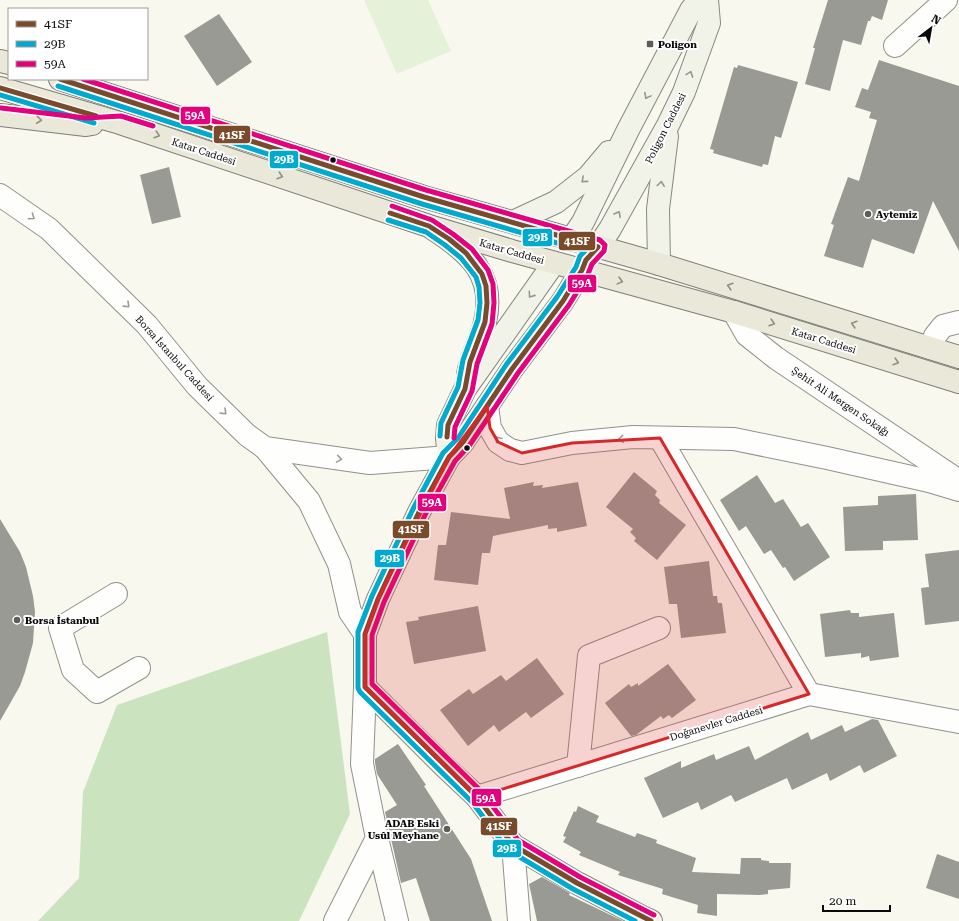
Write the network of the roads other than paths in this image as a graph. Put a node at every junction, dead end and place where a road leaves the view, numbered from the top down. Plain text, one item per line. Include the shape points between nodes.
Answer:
1 (699, 0) edge
2 (707, 0) edge
3 (946, 0) edge
4 (895, 46) dead end
5 (63, 80) edge
6 (0, 88) edge
7 (0, 115) edge
8 (120, 123) junction
9 (668, 125) junction
10 (628, 130) junction
11 (0, 195) edge
12 (513, 222) junction
13 (429, 226) junction
14 (571, 240) junction
15 (598, 248) junction
16 (554, 263) junction
17 (658, 264) junction
18 (582, 270) junction
19 (734, 312) junction
20 (959, 322) edge
21 (931, 348) junction
22 (959, 357) edge
23 (925, 371) junction
24 (959, 382) edge
25 (465, 388) junction
26 (487, 406) junction
27 (660, 438) junction
28 (265, 448) junction
29 (449, 457) junction
30 (959, 481) edge
31 (959, 490) edge
32 (116, 594) dead end
33 (659, 628) dead end
34 (366, 634) junction
35 (140, 668) dead end
36 (365, 687) junction
37 (809, 694) junction
38 (959, 722) edge
39 (578, 766) junction
40 (477, 797) junction
41 (377, 838) junction
42 (513, 845) junction
43 (335, 921) edge
44 (397, 921) edge
45 (519, 921) edge
46 (651, 921) edge

1 -> 10 street via 691,10
9 -> 2 street, Poligon Caddesi via 684,92 709,23
3 - 4 street
5 - 12 main road via 424,197
6 - 8 main road, Katar Caddesi
7 -> 8 main road via 86,125
8 -> 13 main road, Katar Caddesi
15 -> 9 street, Poligon Caddesi
17 -> 9 street via 658,209
10 -> 12 street via 588,177 572,190 556,202
10 - 14 street via 583,222
11 -> 28 street, Borsa İstanbul Caddesi via 49,229 147,325 197,386 247,435
12 - 14 main road
13 - 16 main road, Katar Caddesi
13 - 25 street via 466,253 482,274 486,286 485,322 470,362
14 - 15 main road
14 - 16 main road
15 - 17 main road
15 - 18 main road via 586,260
16 - 18 main road, Katar Caddesi
16 -> 25 street
21 -> 17 main road
18 -> 19 main road, Katar Caddesi
18 - 26 street
19 -> 23 main road, Katar Caddesi
19 - 30 street, Şehit Ali Mergen Sokağı via 747,335 776,358
20 - 21 street via 943,326 935,336
21 - 22 main road
21 - 23 main road
23 - 24 main road, Katar Caddesi
25 - 29 street via 448,425
27 -> 26 street via 633,437 572,443 522,454 498,442 490,428
26 - 29 street via 463,442
27 - 31 street via 734,439 929,481
27 - 37 street
28 -> 29 street, Borsa İstanbul Caddesi via 370,464
28 - 34 street via 309,501 339,564 350,612
29 - 34 street via 419,512 384,586
32 - 35 street via 60,628 73,670 97,692
33 - 39 street via 589,656
34 - 36 street
36 - 40 street
36 - 41 street via 362,764
37 - 38 street, Doğanevler Caddesi
37 - 39 street, Doğanevler Caddesi
39 - 40 street, Doğanevler Caddesi
40 - 42 street
41 - 43 street
41 - 44 street
42 - 45 street
42 - 46 street

